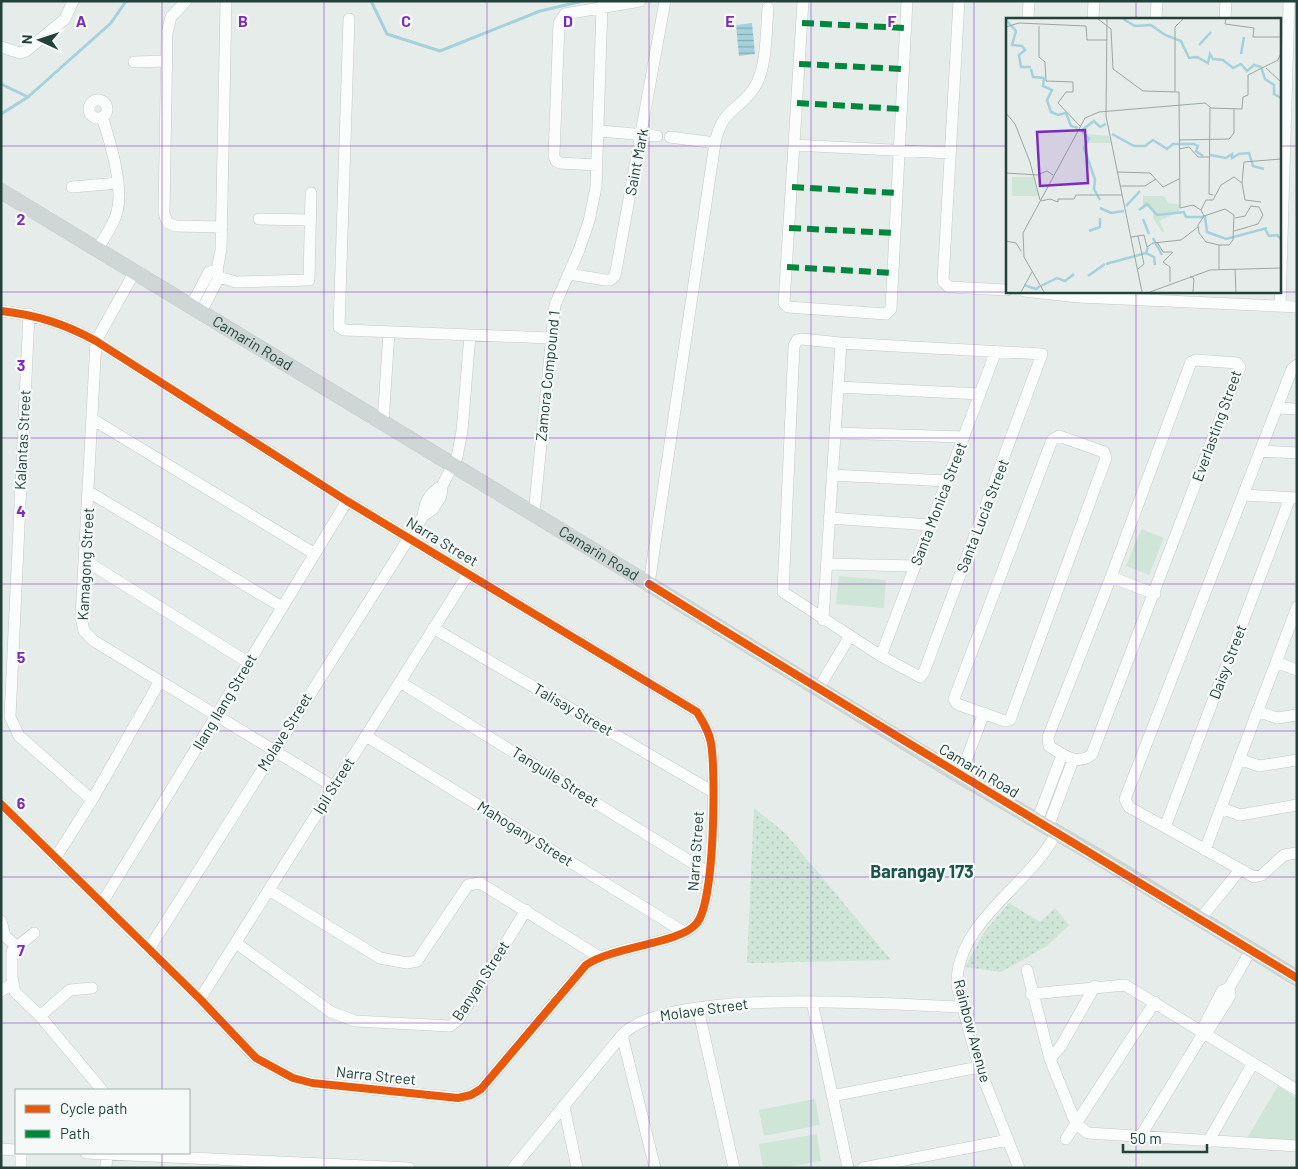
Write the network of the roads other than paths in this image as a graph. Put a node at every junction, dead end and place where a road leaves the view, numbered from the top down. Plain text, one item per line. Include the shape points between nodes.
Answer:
1 (73, 1) edge
2 (186, 1) edge
3 (226, 1) edge
4 (640, 1) edge
5 (665, 1) edge
6 (803, 1) edge
7 (907, 1) edge
8 (959, 1) edge
9 (1029, 1) edge
10 (1094, 1) edge
11 (1157, 1) edge
12 (1226, 1) edge
13 (1289, 1) edge
14 (602, 6) junction
15 (768, 8) dead end
16 (1028, 18) edge
17 (1093, 18) edge
18 (1156, 18) edge
19 (1225, 18) edge
20 (349, 20) dead end
21 (1, 47) edge
22 (166, 61) junction
23 (134, 62) dead end
24 (102, 117) dead end
25 (600, 131) junction
26 (642, 134) junction
27 (657, 136) dead end
28 (670, 137) dead end
29 (716, 143) junction
30 (794, 145) junction
31 (899, 150) junction
32 (950, 153) junction
33 (597, 164) junction
34 (118, 183) junction
35 (72, 187) dead end
36 (1, 191) edge
37 (311, 193) dead end
38 (259, 219) dead end
39 (310, 220) junction
40 (222, 227) junction
41 (97, 250) junction
42 (134, 273) junction
43 (218, 274) junction
44 (569, 274) junction
45 (1006, 290) edge
46 (1043, 292) edge
47 (1216, 292) edge
48 (1080, 294) edge
49 (1141, 295) edge
50 (1216, 304) junction
51 (1280, 307) junction
52 (1297, 308) edge
53 (196, 309) junction
54 (1, 311) edge
55 (29, 314) junction
56 (389, 332) junction
57 (470, 335) junction
58 (551, 338) junction
59 (96, 341) junction
60 (841, 343) junction
61 (996, 351) junction
62 (1296, 366) edge
63 (838, 387) junction
64 (980, 394) junction
65 (1278, 408) junction
66 (1297, 409) edge
67 (92, 419) junction
68 (383, 423) junction
69 (835, 433) junction
70 (964, 437) junction
71 (1260, 451) junction
72 (1297, 453) edge
73 (454, 465) junction
74 (832, 475) junction
75 (947, 482) junction
76 (89, 492) junction
77 (1243, 495) junction
78 (1293, 498) edge
79 (347, 501) junction
80 (534, 514) junction
81 (830, 518) junction
82 (930, 525) junction
83 (409, 538) junction
84 (315, 554) junction
85 (86, 560) junction
86 (826, 564) junction
87 (915, 566) junction
88 (468, 574) junction
89 (1112, 577) junction
90 (649, 584) junction
91 (1155, 594) junction
92 (282, 608) junction
93 (1296, 610) edge
94 (823, 620) junction
95 (433, 628) junction
96 (850, 636) junction
97 (881, 656) junction
98 (7, 657) edge
99 (1276, 662) junction
100 (249, 663) junction
101 (1297, 670) edge
102 (160, 681) junction
103 (400, 682) junction
104 (818, 688) junction
105 (1257, 710) junction
106 (984, 713) junction
107 (1297, 715) edge
108 (217, 716) junction
109 (366, 736) junction
110 (274, 750) junction
111 (1062, 755) junction
112 (1239, 759) junction
113 (1073, 760) junction
114 (1297, 760) edge
115 (960, 776) junction
116 (334, 787) junction
117 (713, 792) junction
118 (92, 800) junction
119 (1, 804) edge
120 (1297, 805) edge
121 (1220, 808) junction
122 (1047, 827) junction
123 (1166, 827) junction
124 (1205, 850) junction
125 (1297, 853) edge
126 (56, 857) junction
127 (1240, 870) junction
128 (709, 873) junction
129 (269, 890) junction
130 (102, 903) junction
131 (526, 910) junction
132 (1198, 918) junction
133 (1, 920) edge
134 (684, 932) junction
135 (34, 933) dead end
136 (236, 943) junction
137 (16, 946) junction
138 (149, 949) junction
139 (1252, 950) junction
140 (598, 956) junction
141 (1027, 970) dead end
142 (1297, 978) edge
143 (12, 984) junction
144 (1095, 986) junction
145 (92, 988) dead end
146 (1, 991) edge
147 (1031, 994) junction
148 (200, 999) junction
149 (812, 1002) junction
150 (1155, 1002) junction
151 (963, 1007) junction
152 (698, 1008) junction
153 (40, 1016) junction
154 (1204, 1032) junction
155 (622, 1035) junction
156 (1050, 1059) junction
157 (1253, 1063) junction
158 (979, 1067) junction
159 (101, 1089) edge
160 (1297, 1090) edge
161 (832, 1096) junction
162 (564, 1107) junction
163 (1076, 1124) junction
164 (1140, 1137) junction
165 (1066, 1139) dead end
166 (1008, 1140) junction
167 (1208, 1142) junction
168 (1297, 1146) edge
169 (1, 1149) edge
170 (15, 1150) edge
171 (22, 1154) edge
172 (107, 1154) edge
173 (125, 1154) edge
174 (179, 1157) junction
175 (21, 1168) edge
176 (106, 1168) edge
177 (191, 1168) edge
178 (410, 1168) edge
179 (513, 1168) edge
180 (577, 1168) edge
181 (655, 1168) edge
182 (734, 1168) edge
183 (848, 1168) edge
184 (863, 1168) edge
185 (1018, 1168) edge

1 - 21 street via 65,19 26,51 20,53
2 - 22 street via 168,24
3 - 40 street
4 - 14 street
5 - 26 street, Saint Mark
6 - 30 street
7 - 31 street
8 - 32 street
9 - 16 street
10 - 17 street
11 - 18 street
12 - 19 street
13 - 51 street
14 - 25 street, Zamora Compound 1
14 - 33 street via 565,14 559,22 554,156 560,163
15 - 29 street via 764,53 755,87 728,112
20 - 56 street via 338,323 344,330
22 - 23 street
22 - 40 street via 165,218 175,226
24 - 34 street
25 - 26 street
25 - 33 street, Zamora Compound 1
26 - 27 street
26 - 44 street, Saint Mark via 615,276 605,280
28 - 29 street
29 - 90 street
30 - 31 street
30 - 31 street via 785,305 788,308 876,314 890,312
31 - 32 street
32 - 45 street via 943,281 946,285
33 - 44 street, Zamora Compound 1 via 593,205
34 - 35 street
34 - 41 street via 117,214
36 - 41 main road, Camarin Road
37 - 39 street
38 - 39 street
39 - 43 street via 309,280 236,282
40 - 43 street
41 - 42 main road, Camarin Road
42 - 53 main road, Camarin Road
42 - 59 street, Kamagong Street
43 - 53 street
44 - 58 street, Zamora Compound 1 via 556,297
46 - 48 street
47 - 50 street
48 - 49 street
49 - 50 street
50 - 51 street
51 - 52 street
53 - 68 main road, Camarin Road
54 - 55 street, Narra Street
55 - 59 street, Narra Street via 73,328
55 - 98 street, Kalantas Street
56 - 57 street
56 - 68 street
57 - 58 street
57 - 73 street, Molave Street via 462,431
58 - 80 street, Zamora Compound 1
59 - 67 street, Kamagong Street
59 - 79 street, Narra Street
60 - 61 street
60 - 63 street
60 - 94 street via 801,338 794,346 783,592
61 - 64 street, Santa Monica Street
61 - 97 street, Santa Lucia Street via 1042,354 928,663 920,677
62 - 65 street
63 - 64 street
63 - 69 street
64 - 70 street, Santa Monica Street
65 - 66 street
65 - 71 street
67 - 76 street, Kamagong Street
67 - 84 street
68 - 73 main road, Camarin Road
69 - 70 street
69 - 74 street
70 - 75 street, Santa Monica Street
71 - 72 street
71 - 77 street
73 - 80 main road, Camarin Road
73 - 83 street, Molave Street via 442,486 433,490 425,503 423,516
74 - 75 street
74 - 81 street
75 - 82 street, Santa Monica Street
76 - 85 street, Kamagong Street
76 - 92 street
77 - 78 street
77 - 123 street via 1125,799 1126,804
78 - 123 street, Daisy Street
79 - 83 street, Narra Street
79 - 84 street, Ilang Ilang Street
80 - 90 main road, Camarin Road
81 - 82 street
81 - 86 street
82 - 87 street, Santa Monica Street
83 - 88 street, Narra Street
83 - 110 street, Molave Street
84 - 92 street, Ilang Ilang Street
85 - 100 street
85 - 102 street, Kamagong Street via 81,618 84,631 94,641
86 - 87 street
86 - 94 street
87 - 97 street, Santa Monica Street
88 - 95 street, Ipil Street
88 - 117 street, Narra Street via 696,712 706,725 711,741
89 - 91 street
89 - 91 street, Everlasting Street via 1191,362 1237,363 1240,367
89 - 111 street, Everlasting Street via 1048,737 1049,746
90 - 104 main road, Camarin Road
91 - 113 street, Everlasting Street via 1092,754
92 - 100 street, Ilang Ilang Street
93 - 99 street
94 - 96 street
95 - 103 street, Ipil Street
95 - 117 street, Talisay Street
96 - 97 street
96 - 104 street
98 - 118 street, Kalantas Street via 13,727 19,736
99 - 101 street
99 - 105 street
100 - 108 street, Ilang Ilang Street
102 - 108 street, Kamagong Street
102 - 118 street
103 - 109 street, Ipil Street
103 - 128 street, Tanguile Street
104 - 115 main road, Camarin Road
105 - 107 street via 1277,718
105 - 112 street
106 - 106 street via 1010,720 1106,458 1104,452 1059,436 1052,440 954,698 957,704
106 - 115 street
108 - 110 street, Kamagong Street
108 - 130 street, Ilang Ilang Street
109 - 116 street, Ipil Street
109 - 134 street, Mahogany Street
110 - 116 street, Kamagong Street
110 - 138 street, Molave Street
111 - 113 street, Everlasting Street
111 - 122 street
112 - 114 street via 1259,766
112 - 121 street
113 - 122 street
115 - 122 main road, Camarin Road
116 - 129 street, Ipil Street
117 - 128 street, Narra Street
118 - 126 street
119 - 126 street, Narra Street
120 - 121 street via 1240,815
121 - 124 street
122 - 132 main road, Camarin Road
122 - 151 street, Rainbow Avenue via 1042,856 966,944 957,973
123 - 124 street
124 - 127 street
125 - 127 street via 1284,855 1259,877
126 - 130 street, Narra Street
127 - 132 street
128 - 134 street, Narra Street via 703,915 696,926
129 - 131 street via 380,958 407,963 417,961 468,885 480,883
129 - 136 street, Ipil Street
130 - 138 street, Narra Street
131 - 136 street, Banyan Street via 460,1019 450,1026 343,1018
131 - 140 street
132 - 139 main road, Camarin Road
133 - 137 street via 5,936
134 - 140 street, Narra Street
135 - 137 street
136 - 148 street, Ipil Street
137 - 143 street via 12,951
138 - 148 street, Narra Street
139 - 142 main road, Camarin Road
139 - 154 street via 1229,988 1230,996 1210,1029
140 - 148 street, Narra Street via 574,976 481,1089 458,1098 312,1083 292,1078 256,1058
141 - 147 street
143 - 146 street
143 - 153 street via 15,992
144 - 147 street
144 - 150 street via 1125,985
144 - 156 street via 1062,1046
145 - 153 street via 70,990
147 - 156 street
149 - 151 street, Molave Street
149 - 152 street, Molave Street via 742,1003
149 - 161 street
150 - 154 street
150 - 163 street
151 - 158 street, Rainbow Avenue
152 - 155 street, Molave Street via 644,1020
152 - 182 street
153 - 159 street
154 - 157 street
154 - 164 street
155 - 162 street, Molave Street
155 - 181 street
156 - 163 street
157 - 160 street
157 - 167 street
158 - 161 street
158 - 166 street, Rainbow Avenue
161 - 183 street
162 - 179 street, Molave Street
162 - 180 street
163 - 164 street via 1088,1133
163 - 165 street
164 - 167 street
166 - 184 street
166 - 185 street, Rainbow Avenue
167 - 168 street
169 - 170 street
171 - 175 street
172 - 176 street
173 - 174 street
174 - 177 street
174 - 178 street

